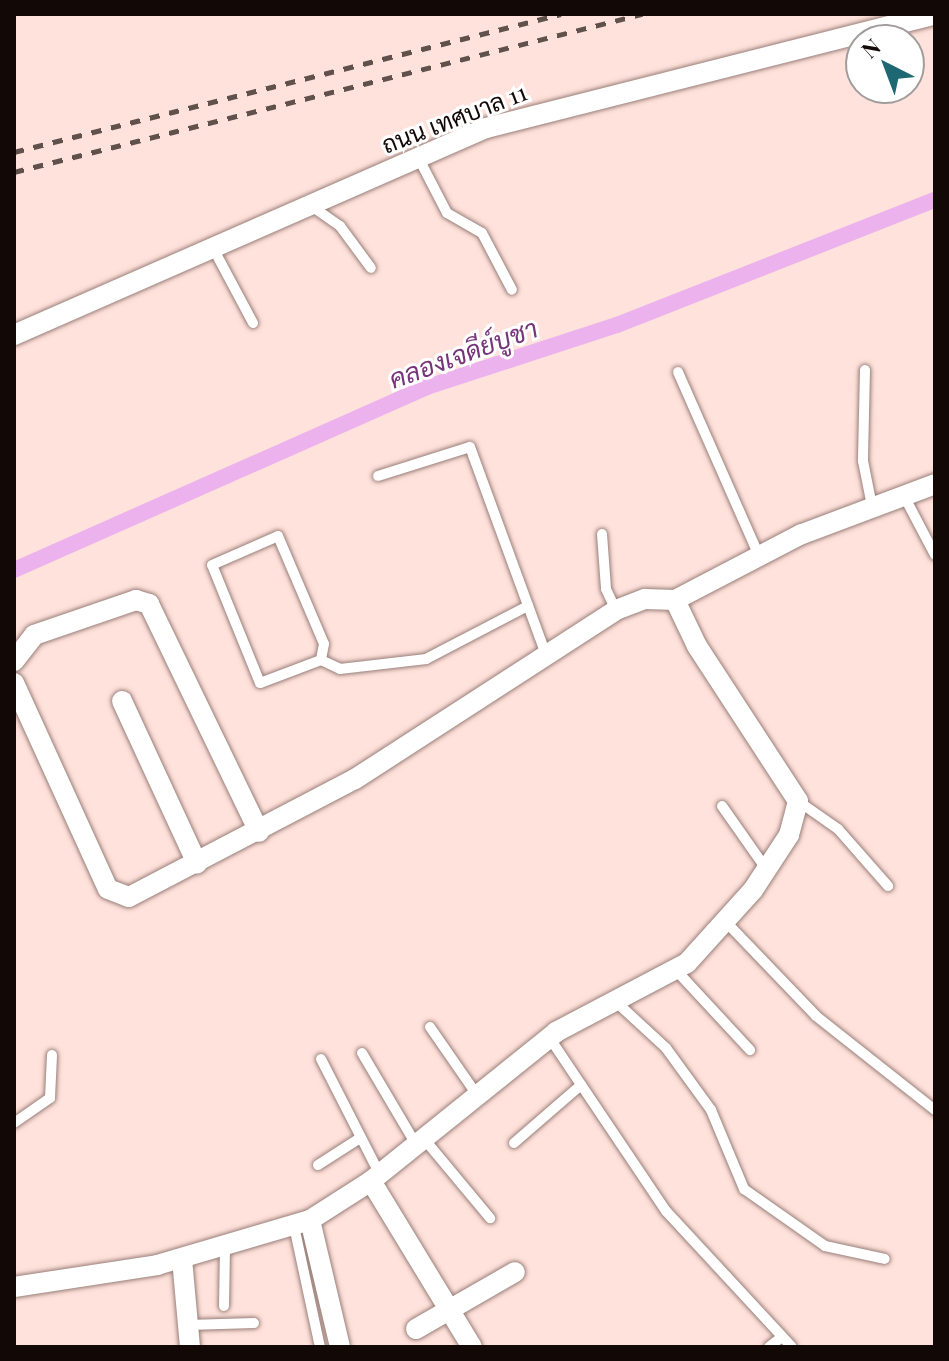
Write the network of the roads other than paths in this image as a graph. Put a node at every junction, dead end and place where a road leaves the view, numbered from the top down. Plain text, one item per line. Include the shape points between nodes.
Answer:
1 (935, 14) edge
2 (418, 157) junction
3 (310, 205) junction
4 (213, 248) junction
5 (371, 268) dead end
6 (512, 290) dead end
7 (253, 323) dead end
8 (14, 335) edge
9 (865, 370) dead end
10 (678, 372) dead end
11 (378, 476) dead end
12 (935, 484) edge
13 (903, 494) junction
14 (872, 506) junction
15 (602, 534) dead end
16 (935, 555) edge
17 (759, 556) junction
18 (675, 600) junction
19 (528, 606) junction
20 (616, 610) junction
21 (547, 659) junction
22 (321, 660) junction
23 (14, 661) edge
24 (14, 683) edge
25 (122, 701) dead end
26 (798, 801) junction
27 (722, 806) dead end
28 (259, 832) junction
29 (197, 863) junction
30 (767, 870) junction
31 (888, 886) dead end
32 (726, 922) junction
33 (674, 968) junction
34 (612, 999) junction
35 (430, 1027) dead end
36 (549, 1037) junction
37 (750, 1050) dead end
38 (362, 1053) dead end
39 (52, 1055) dead end
40 (321, 1059) dead end
41 (581, 1085) junction
42 (477, 1095) junction
43 (935, 1110) edge
44 (14, 1123) edge
45 (360, 1138) junction
46 (421, 1143) junction
47 (514, 1143) dead end
48 (318, 1165) dead end
49 (376, 1178) junction
50 (490, 1218) dead end
51 (302, 1223) junction
52 (225, 1249) junction
53 (182, 1259) junction
54 (885, 1259) dead end
55 (515, 1272) dead end
56 (14, 1287) edge
57 (224, 1306) dead end
58 (449, 1307) junction
59 (254, 1323) dead end
60 (188, 1325) junction
61 (416, 1329) dead end
62 (782, 1337) junction
63 (190, 1347) edge
64 (320, 1347) edge
65 (340, 1347) edge
66 (472, 1347) edge
67 (769, 1347) edge
68 (792, 1347) edge

1 - 2 street, ถนน เทศบาล 11 via 533,113
2 - 3 street, ถนน เทศบาล 11
2 - 6 lane via 447,213 482,233
3 - 4 street, ถนน เทศบาล 11
3 - 5 lane via 340,226
4 - 7 lane
4 - 8 street, ถนน เทศบาล 11
9 - 14 lane via 863,461
10 - 17 lane
11 - 19 lane via 470,447
12 - 13 street
13 - 14 street
13 - 16 lane
14 - 17 street
15 - 20 lane via 606,589
17 - 18 street
18 - 20 street via 645,599
18 - 26 street via 697,646
19 - 21 lane
19 - 22 lane via 426,659 340,669
20 - 21 street
21 - 28 street
22 - 22 lane via 324,644 278,536 212,565 260,683
23 - 28 street via 34,635 136,600 149,604
24 - 29 street via 108,889 129,897
25 - 29 street
26 - 30 street via 789,835
26 - 31 lane via 813,805
27 - 30 lane
28 - 29 street
30 - 32 street
32 - 33 street
32 - 43 lane via 793,995
33 - 34 street
33 - 37 lane
34 - 36 street
34 - 54 lane via 666,1048 711,1110 744,1189 825,1246
35 - 42 lane
36 - 41 lane
36 - 42 street
38 - 46 lane
39 - 44 lane via 50,1098
40 - 45 lane
41 - 47 lane
41 - 62 lane via 666,1211
42 - 46 street
45 - 48 lane
45 - 49 lane
46 - 49 street
46 - 50 lane
49 - 51 street
49 - 58 street
51 - 52 street
51 - 64 lane
51 - 65 street
52 - 53 street
52 - 57 lane
53 - 56 street
53 - 60 street
55 - 58 street
58 - 61 street
58 - 66 street
59 - 60 lane
60 - 63 street
62 - 67 lane
62 - 68 lane

